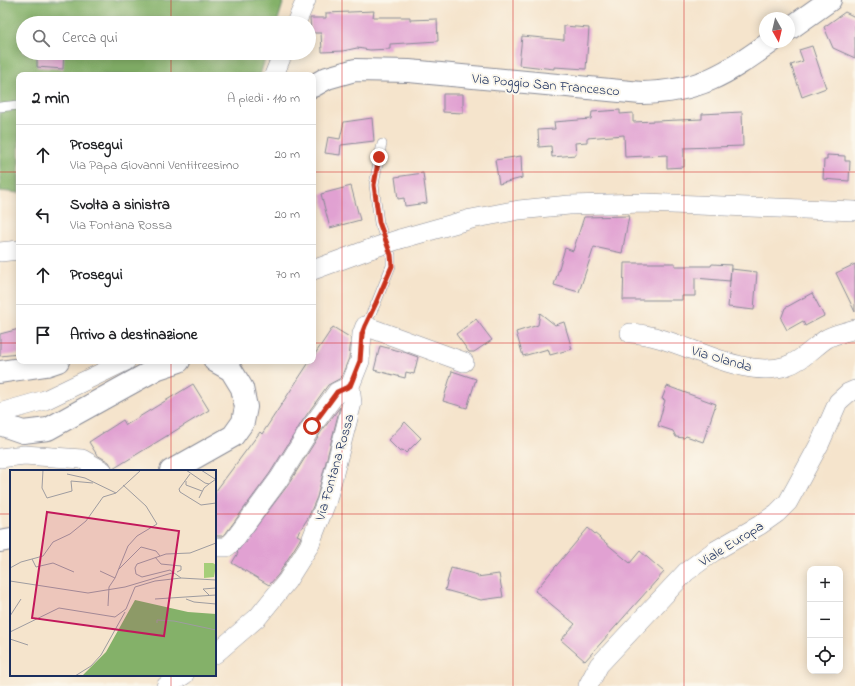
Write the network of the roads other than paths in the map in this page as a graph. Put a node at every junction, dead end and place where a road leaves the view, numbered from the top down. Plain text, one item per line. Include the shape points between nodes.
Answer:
1 (306, 0) edge
2 (830, 0) edge
3 (299, 16) edge
4 (795, 25) edge
5 (762, 48) edge
6 (280, 60) edge
7 (275, 72) edge
8 (316, 84) edge
9 (16, 105) edge
10 (0, 107) edge
11 (382, 144) dead end
12 (855, 211) edge
13 (16, 250) edge
14 (0, 252) edge
15 (316, 269) edge
16 (365, 326) junction
17 (855, 329) edge
18 (630, 333) dead end
19 (464, 362) dead end
20 (49, 364) edge
21 (120, 364) edge
22 (169, 364) edge
23 (220, 364) edge
24 (0, 372) edge
25 (350, 386) junction
26 (855, 390) edge
27 (1, 418) edge
28 (0, 458) edge
29 (101, 470) edge
30 (173, 470) edge
31 (10, 540) edge
32 (0, 541) edge
33 (216, 548) edge
34 (216, 653) edge
35 (182, 676) edge
36 (166, 686) edge
37 (588, 686) edge

1 - 3 street
2 - 4 street
5 - 8 street, Via Poggio San Francesco via 711,80 658,92 642,93 409,71 356,70 327,78
6 - 7 street
9 - 10 lane
11 - 16 lane via 374,185 379,222 391,255 392,266
12 - 15 street, bridge via 645,203 569,205 519,210 471,219 400,239
13 - 14 street
16 - 19 street
16 - 25 street, Via Fontana Rossa via 360,361
17 - 18 street, Via Olanda via 828,338 798,361 766,369 747,367 668,341
20 - 24 street
21 - 27 street
22 - 27 street via 48,429 23,432
23 - 30 street via 231,370 242,388 246,407 243,422 233,436
25 - 33 street via 337,392 279,479 234,540 227,547
25 - 34 street, Via Fontana Rossa via 352,403 327,500 309,546 287,581 258,617
26 - 37 street, Viale Europa via 838,402 820,443 788,502 777,514 713,552 686,572 599,665
28 - 29 street via 24,455 82,459
31 - 32 street
35 - 36 street

